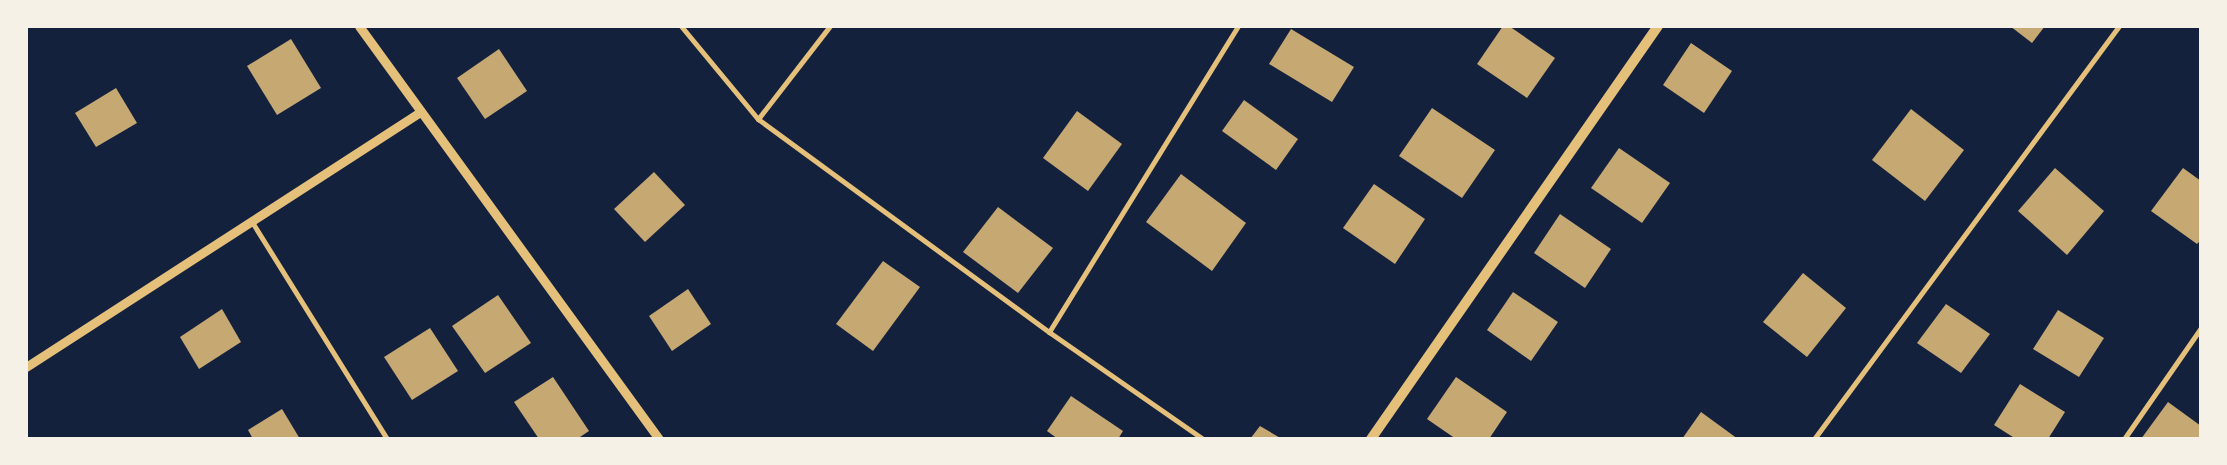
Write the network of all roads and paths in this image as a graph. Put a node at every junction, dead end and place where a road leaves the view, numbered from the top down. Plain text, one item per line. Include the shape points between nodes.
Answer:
1 (359, 26) edge
2 (681, 26) edge
3 (830, 26) edge
4 (1238, 26) edge
5 (1658, 26) edge
6 (2119, 26) edge
7 (420, 112) junction
8 (758, 118) junction
9 (252, 222) junction
10 (2201, 328) edge
11 (1049, 332) junction
12 (26, 367) edge
13 (387, 439) edge
14 (659, 439) edge
15 (1203, 439) edge
16 (1371, 439) edge
17 (1814, 439) edge
18 (2124, 439) edge

1 - 7 street
2 - 8 street
3 - 8 street
4 - 11 street
5 - 16 main road
6 - 17 street
7 - 9 street
7 - 14 street
8 - 11 street
9 - 12 street
9 - 13 street
10 - 18 street
11 - 15 street

